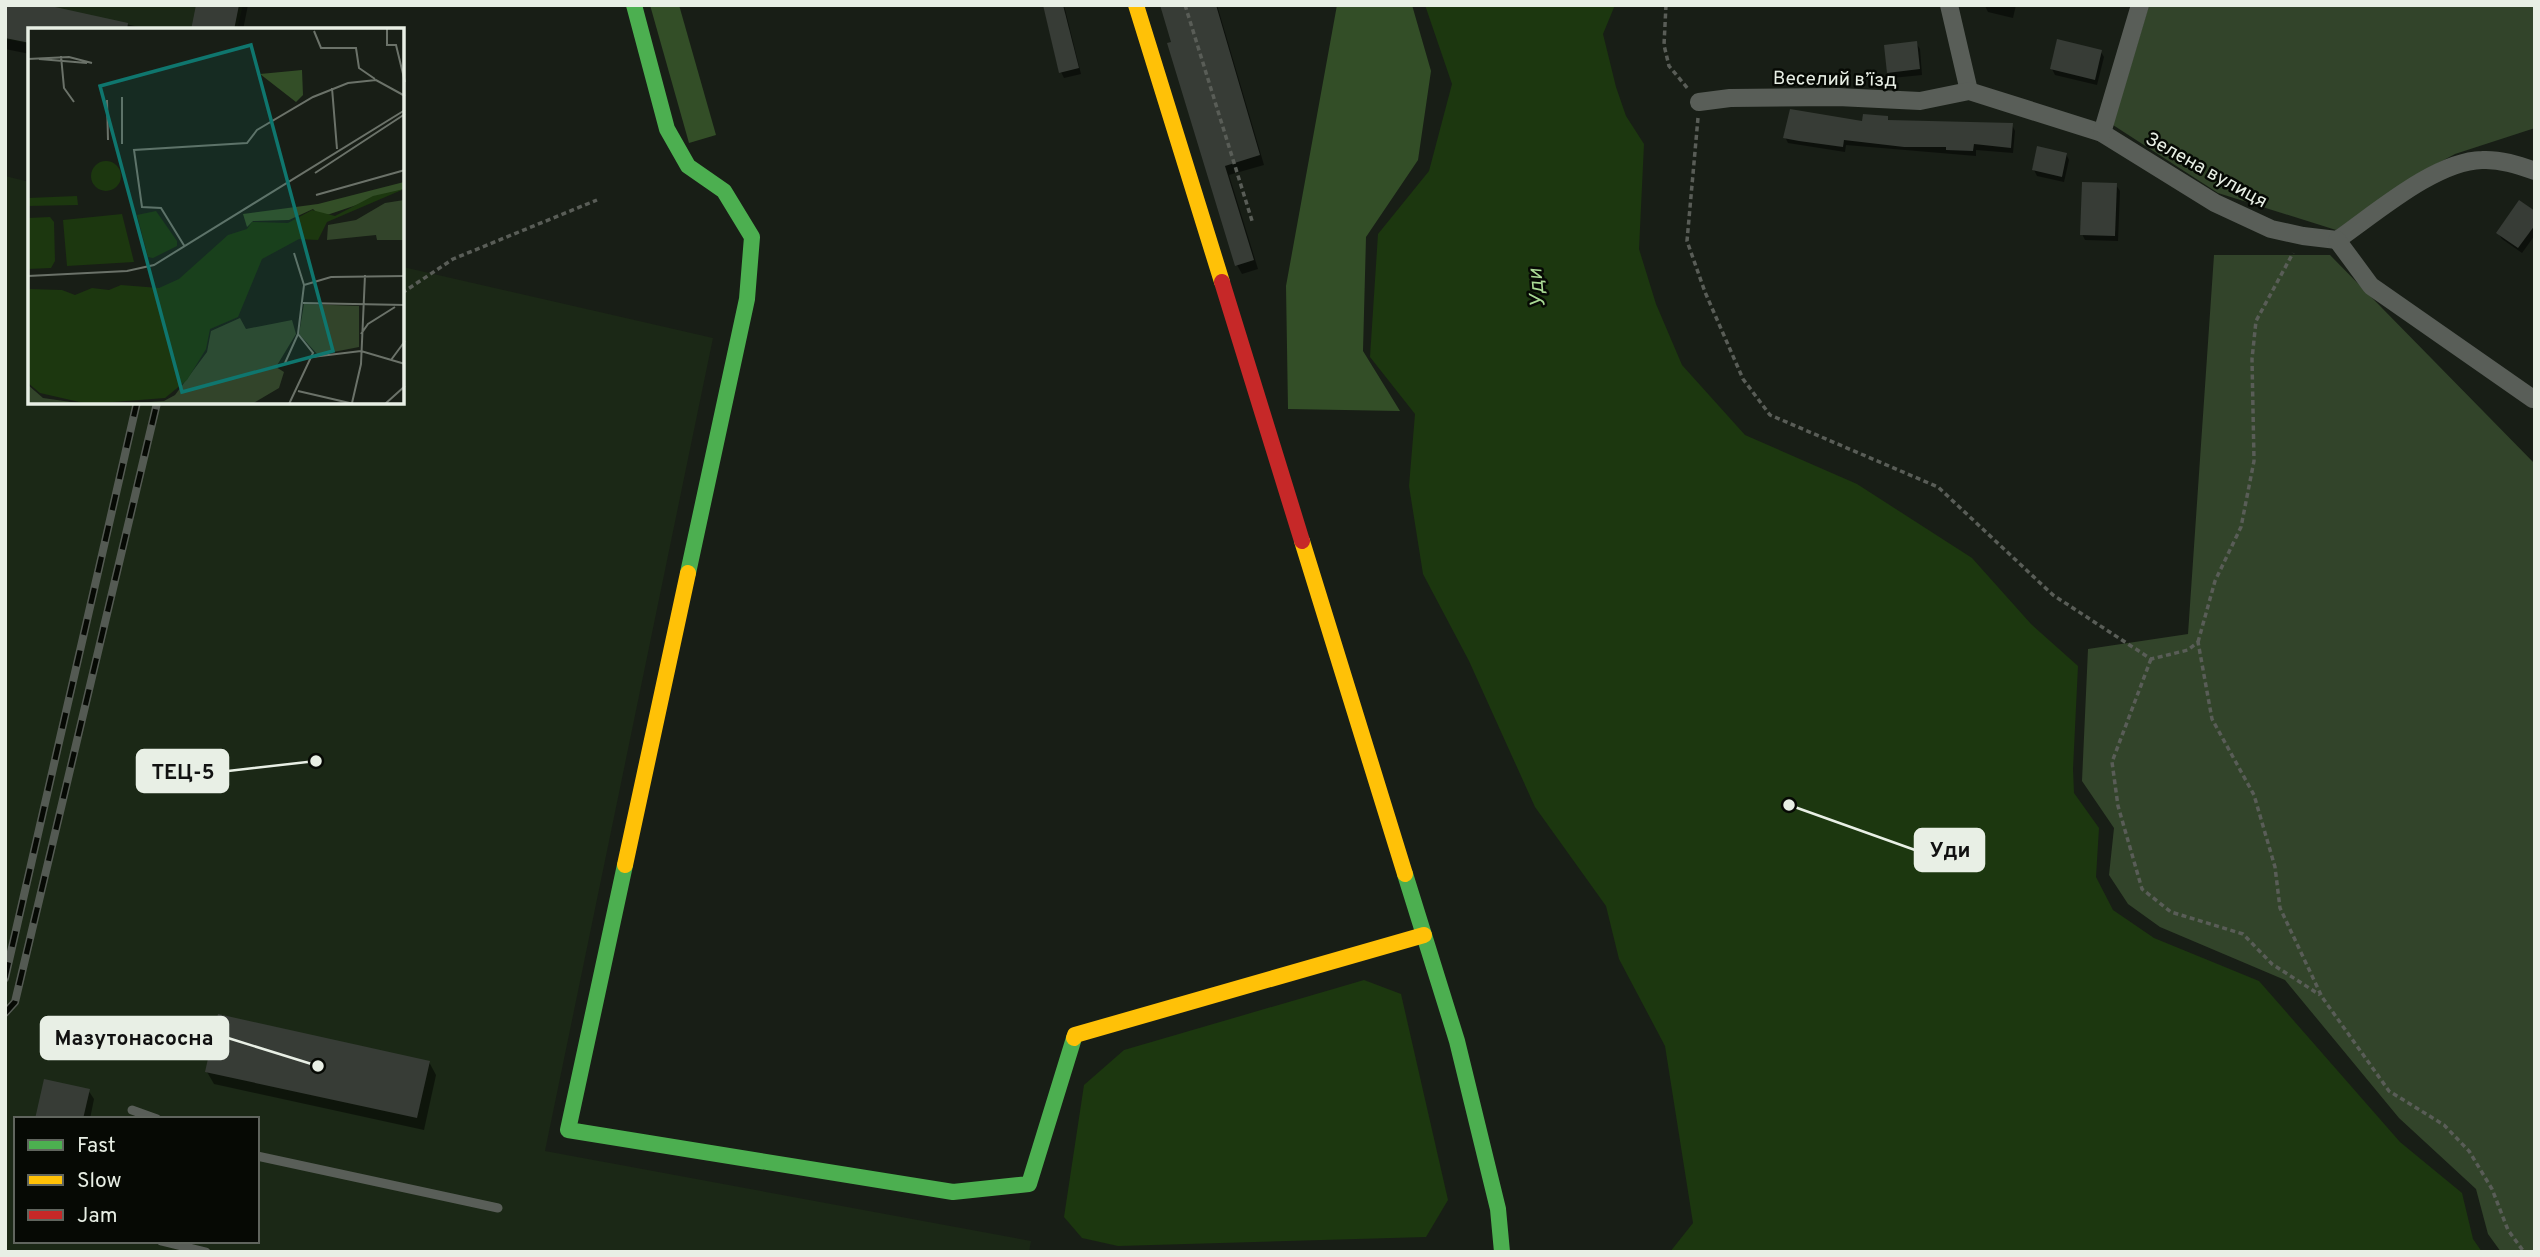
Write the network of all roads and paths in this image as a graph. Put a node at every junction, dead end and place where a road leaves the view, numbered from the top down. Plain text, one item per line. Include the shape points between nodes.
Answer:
1 (634, 5) edge
2 (1136, 5) edge
3 (1185, 5) edge
4 (1666, 5) edge
5 (1949, 5) edge
6 (2140, 5) edge
7 (1969, 91) junction
8 (1699, 102) junction
9 (2102, 133) junction
10 (2535, 171) edge
11 (597, 200) dead end
12 (1253, 224) dead end
13 (2302, 236) junction
14 (2337, 240) junction
15 (404, 292) edge
16 (2533, 400) dead end
17 (2198, 642) junction
18 (2151, 659) junction
19 (1424, 935) junction
20 (2322, 997) junction
21 (132, 1110) dead end
22 (151, 1117) edge
23 (259, 1156) edge
24 (498, 1208) dead end
25 (169, 1243) edge
26 (206, 1252) edge
27 (1503, 1252) edge
28 (2524, 1252) edge

1 - 19 street via 667,129 688,166 724,191 752,237 747,299 568,1130 953,1192 1029,1184 1076,1035
2 - 19 street
3 - 12 path
4 - 8 path via 1664,45 1669,66
5 - 7 street
6 - 9 street
7 - 8 street, Веселий в’їзд via 1920,101 1838,97
7 - 9 street, Зелена вулиця
8 - 18 path via 1687,241 1743,379 1770,415 1938,487 2053,596
9 - 13 street, Зелена вулиця via 2215,203 2271,229
10 - 14 street via 2481,160 2451,166 2426,178
11 - 15 path via 453,259
13 - 14 street, Зелена вулиця
13 - 17 path via 2256,321 2254,461 2241,527 2215,581
14 - 16 street via 2371,286
17 - 18 path via 2188,650
17 - 20 path via 2212,719 2253,795 2275,867 2280,908
18 - 20 path via 2112,762 2118,806 2142,889 2171,912 2243,934 2272,964
19 - 27 street via 1457,1041 1498,1209
20 - 28 path via 2389,1091 2444,1125 2469,1152
21 - 22 lane
23 - 24 lane
25 - 26 lane

